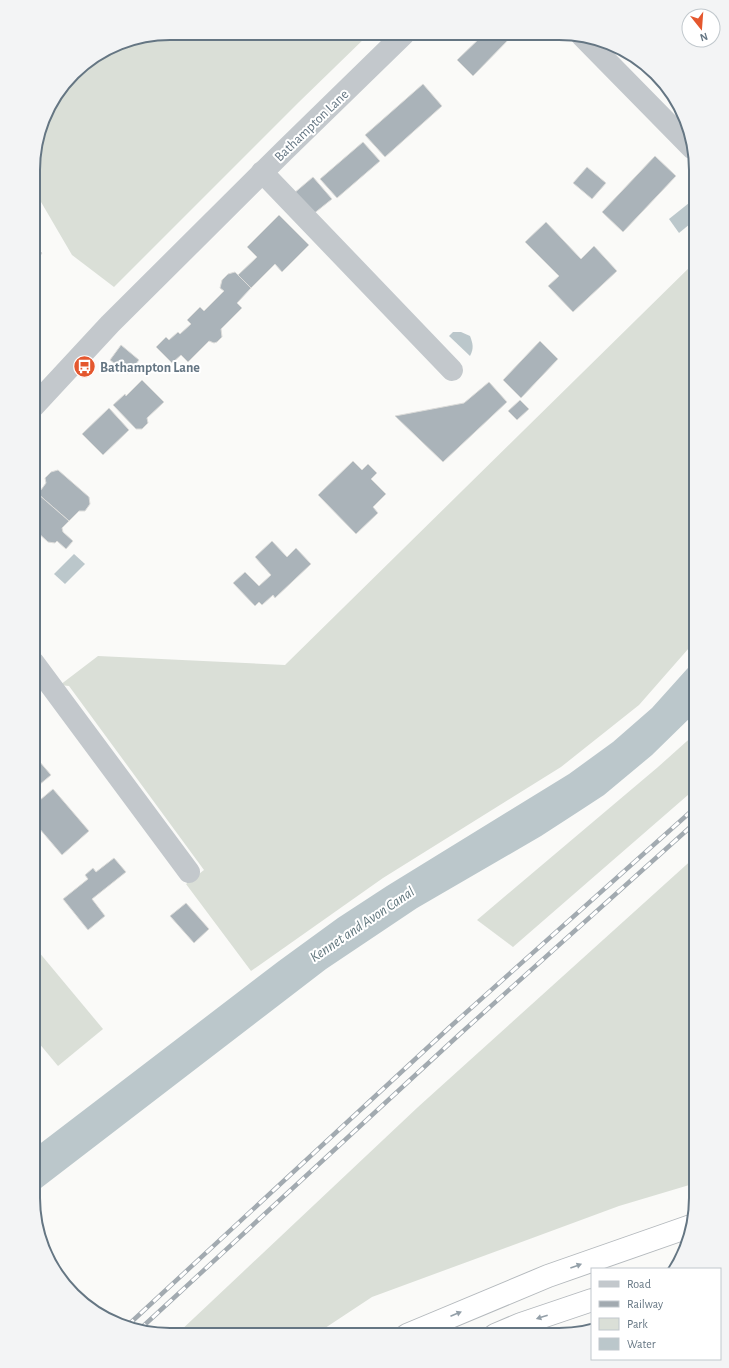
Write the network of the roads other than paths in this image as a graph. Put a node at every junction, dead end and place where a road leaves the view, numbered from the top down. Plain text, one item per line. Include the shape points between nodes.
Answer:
1 (398, 40) edge
2 (589, 43) edge
3 (686, 142) edge
4 (262, 172) junction
5 (452, 370) dead end
6 (40, 400) edge
7 (40, 671) edge
8 (189, 872) dead end
9 (686, 1228) edge
10 (685, 1232) edge
11 (622, 1249) junction
12 (591, 1300) edge
13 (591, 1314) edge
14 (422, 1328) edge
15 (512, 1328) edge
16 (555, 1328) edge

1 - 4 street, Bathampton Lane
2 - 3 street
4 - 5 street
4 - 6 street, Bathampton Lane via 110,324
7 - 8 street
9 - 11 highway
10 - 11 highway
14 -> 11 highway via 548,1276
12 -> 15 highway
13 - 16 highway

